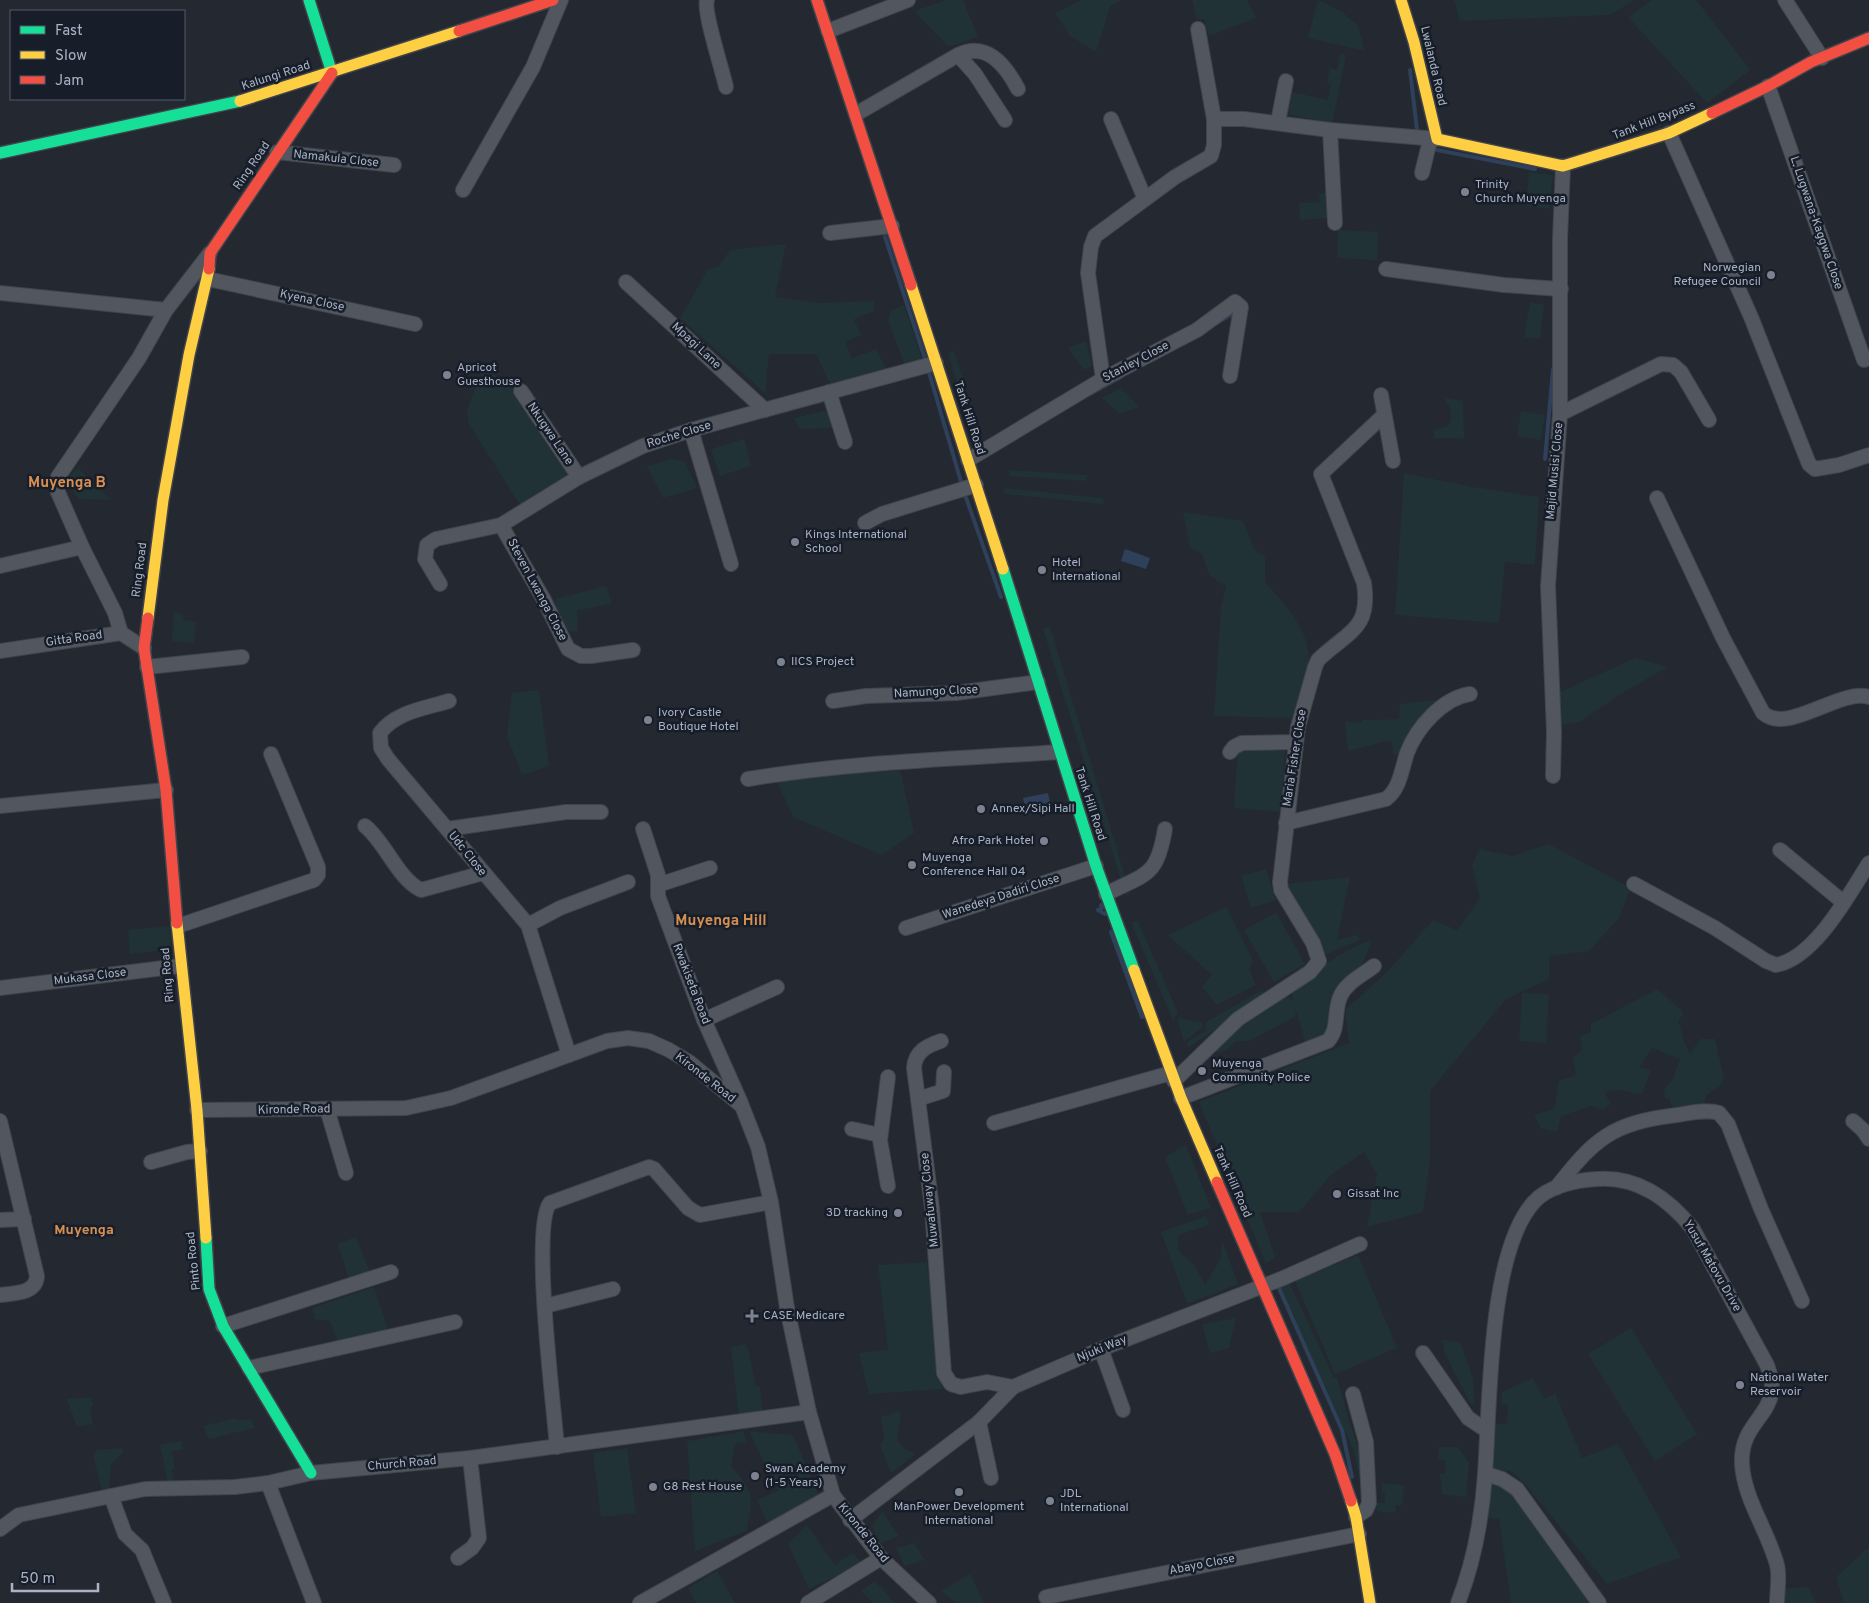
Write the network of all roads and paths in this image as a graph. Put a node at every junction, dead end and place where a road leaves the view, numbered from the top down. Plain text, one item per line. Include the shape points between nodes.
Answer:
1 (309, 0) edge
2 (553, 0) edge
3 (561, 0) edge
4 (707, 0) edge
5 (817, 0) edge
6 (908, 0) edge
7 (1401, 0) edge
8 (1785, 0) edge
9 (1198, 29) dead end
10 (828, 31) junction
11 (1869, 38) edge
12 (958, 55) junction
13 (1822, 58) junction
14 (332, 72) junction
15 (1286, 80) dead end
16 (1768, 86) junction
17 (726, 87) dead end
18 (1018, 89) dead end
19 (856, 114) junction
20 (1111, 119) dead end
21 (1214, 119) junction
22 (1005, 120) dead end
23 (1278, 122) junction
24 (1330, 130) junction
25 (1668, 133) junction
26 (1433, 139) junction
27 (277, 152) junction
28 (0, 153) edge
29 (394, 165) dead end
30 (1563, 166) junction
31 (1422, 173) dead end
32 (462, 190) dead end
33 (1144, 199) junction
34 (1335, 223) dead end
35 (892, 226) junction
36 (830, 233) dead end
37 (210, 253) junction
38 (1386, 269) dead end
39 (208, 279) junction
40 (626, 282) dead end
41 (1561, 289) junction
42 (0, 293) edge
43 (166, 310) junction
44 (415, 324) dead end
45 (1864, 360) dead end
46 (936, 363) junction
47 (1230, 376) dead end
48 (1103, 379) junction
49 (521, 391) dead end
50 (829, 392) junction
51 (1381, 395) dead end
52 (765, 410) junction
53 (1560, 414) junction
54 (1384, 415) junction
55 (1709, 420) dead end
56 (691, 430) junction
57 (845, 442) dead end
58 (1869, 455) edge
59 (968, 460) junction
60 (1393, 461) dead end
61 (579, 477) junction
62 (976, 485) junction
63 (1657, 498) dead end
64 (865, 523) dead end
65 (501, 525) junction
66 (82, 547) junction
67 (731, 564) dead end
68 (0, 566) edge
69 (440, 584) dead end
70 (121, 633) junction
71 (144, 648) junction
72 (633, 650) dead end
73 (0, 651) edge
74 (242, 657) dead end
75 (147, 667) junction
76 (1038, 682) junction
77 (1470, 694) dead end
78 (1869, 697) edge
79 (449, 701) dead end
80 (834, 701) dead end
81 (1296, 742) junction
82 (1059, 752) junction
83 (1230, 752) dead end
84 (271, 754) dead end
85 (1553, 776) dead end
86 (748, 779) dead end
87 (166, 790) junction
88 (0, 806) edge
89 (601, 812) dead end
90 (1286, 823) junction
91 (365, 826) dead end
92 (447, 829) junction
93 (643, 829) dead end
94 (1165, 829) dead end
95 (1780, 850) dead end
96 (1869, 863) edge
97 (1096, 866) junction
98 (710, 868) dead end
99 (483, 874) junction
100 (628, 882) dead end
101 (1634, 884) dead end
102 (658, 885) junction
103 (1106, 894) junction
104 (1843, 902) junction
105 (528, 925) junction
106 (178, 926) junction
107 (906, 928) dead end
108 (180, 966) junction
109 (1374, 966) dead end
110 (777, 987) dead end
111 (0, 988) edge
112 (704, 1020) junction
113 (941, 1042) dead end
114 (569, 1055) junction
115 (944, 1072) dead end
116 (888, 1077) dead end
117 (1173, 1077) junction
118 (1181, 1098) junction
119 (918, 1099) junction
120 (742, 1106) junction
121 (327, 1109) junction
122 (197, 1110) junction
123 (0, 1121) edge
124 (1853, 1122) dead end
125 (994, 1123) dead end
126 (852, 1129) dead end
127 (880, 1135) junction
128 (1869, 1139) edge
129 (2, 1140) edge
130 (200, 1151) junction
131 (151, 1162) dead end
132 (346, 1173) dead end
133 (888, 1186) dead end
134 (1556, 1188) junction
135 (771, 1202) junction
136 (24, 1219) junction
137 (0, 1220) edge
138 (1360, 1244) dead end
139 (391, 1272) dead end
140 (1263, 1285) junction
141 (614, 1289) dead end
142 (0, 1295) edge
143 (1802, 1301) dead end
144 (545, 1306) junction
145 (455, 1322) dead end
146 (223, 1326) junction
147 (1101, 1349) junction
148 (1423, 1353) dead end
149 (249, 1368) junction
150 (1013, 1387) junction
151 (1353, 1394) dead end
152 (1123, 1410) dead end
153 (809, 1412) junction
154 (979, 1422) junction
155 (1486, 1430) junction
156 (557, 1447) junction
157 (470, 1458) junction
158 (311, 1473) junction
159 (1486, 1474) junction
160 (991, 1478) dead end
161 (268, 1483) junction
162 (833, 1495) junction
163 (111, 1496) junction
164 (1356, 1516) junction
165 (850, 1520) junction
166 (0, 1529) edge
167 (1359, 1534) junction
168 (458, 1558) dead end
169 (881, 1558) junction
170 (1046, 1597) dead end
171 (164, 1603) edge
172 (314, 1603) edge
173 (640, 1603) edge
174 (808, 1603) edge
175 (929, 1603) edge
176 (1370, 1603) edge
177 (1458, 1603) edge
178 (1599, 1603) edge
179 (1777, 1603) edge

1 - 14 street
2 - 14 street, Kalungi Road
3 - 32 street via 533,67
4 - 17 street via 708,19
5 - 10 street, Tank Hill Road
6 - 10 street
7 - 26 street, Lwalanda Road via 1414,42
8 - 13 street
9 - 21 street
10 - 19 street, Tank Hill Road
11 - 13 street, Tank Hill Bypass
12 - 18 street via 978,51 994,57 1008,71
12 - 19 street
12 - 22 street via 975,74
13 - 16 street, Tank Hill Bypass
14 - 27 street, Ring Road
14 - 28 street, Kalungi Road via 228,105
15 - 23 street
16 - 25 street, Tank Hill Bypass
16 - 45 street, L. Lugwana-Kaggwa Close
19 - 35 street, Tank Hill Road
20 - 33 street
21 - 23 street
21 - 33 street via 1211,156
23 - 24 street
24 - 26 street
24 - 34 street
25 - 30 street, Tank Hill Bypass
25 - 58 street via 1751,317 1811,467 1839,465
26 - 30 street, Tank Hill Bypass
26 - 31 street
27 - 29 street, Namakula Close
27 - 37 street, Ring Road
30 - 41 street, Majid Musisi Close
33 - 48 street via 1100,231 1091,247 1090,299
35 - 36 street
35 - 46 street, Tank Hill Road
37 - 39 street, Ring Road
37 - 43 street
38 - 41 street
39 - 44 street, Kyena Close
39 - 71 street, Ring Road via 189,355 165,490
40 - 52 street, Mpagi Lane
41 - 53 street, Majid Musisi Close
42 - 43 street
43 - 66 street via 140,358 58,477 57,490
46 - 50 street, Roche Close
46 - 59 street, Tank Hill Road
47 - 48 street, Stanley Close via 1241,307 1235,302 1197,330
48 - 59 street, Stanley Close
49 - 61 street, Nkugwa Lane
50 - 52 street, Roche Close
50 - 57 street
51 - 54 street
52 - 56 street, Roche Close
53 - 55 street via 1661,364 1673,365 1681,372
53 - 85 street, Majid Musisi Close via 1548,586
54 - 60 street
54 - 81 street, Maria Fisher Close via 1321,474 1364,583 1366,610 1357,626 1318,660 1304,701
56 - 61 street, Roche Close via 643,446
56 - 67 street
59 - 62 street, Tank Hill Road
61 - 65 street, Roche Close
62 - 64 street via 882,514
62 - 76 street, Tank Hill Road
63 - 78 street via 1762,713 1781,719 1854,696
65 - 69 street, Roche Close via 436,539 427,545 424,553 428,566
65 - 72 street, Steven Lwanga Close via 568,648 581,656
66 - 68 street
66 - 70 street via 115,613
70 - 71 street, Gitta Road
70 - 73 street, Gitta Road
71 - 75 street, Ring Road
74 - 75 street
75 - 87 street, Ring Road
76 - 80 street, Namungo Close via 956,693 866,696
76 - 82 street, Tank Hill Road
77 - 90 street via 1450,700 1418,734 1408,751 1394,791 1386,799
79 - 92 street, Udc Close via 390,722 380,733 379,740 388,759
81 - 83 street via 1242,743
81 - 90 street, Maria Fisher Close
82 - 86 street via 924,761
82 - 97 street, Tank Hill Road
84 - 106 street via 318,867 318,875 314,880
87 - 88 street
87 - 106 street, Ring Road
89 - 92 street via 566,812
90 - 117 street, Maria Fisher Close via 1281,890 1313,943 1319,961 1310,972 1238,1018
91 - 99 street via 412,884 421,890
92 - 99 street, Udc Close
93 - 102 street, Rwakiseta Road via 658,875
94 - 103 street via 1161,852 1153,867
95 - 104 street
96 - 104 street
97 - 103 street, Tank Hill Road
97 - 107 street, Wanedeya Dadiri Close
98 - 102 street
99 - 105 street, Udc Close
100 - 105 street via 560,908
101 - 104 street via 1776,965 1792,960 1822,933
102 - 112 street, Rwakiseta Road via 658,896
103 - 117 street, Tank Hill Road
105 - 114 street, Udc Close
106 - 108 street, Ring Road
108 - 111 street, Mukasa Close
108 - 122 street, Ring Road
109 - 118 street via 1344,990 1338,1003 1335,1030 1328,1041
110 - 112 street
112 - 120 street, Rwakiseta Road
113 - 119 street, Muwafuway Close via 922,1050 915,1058
114 - 120 street, Kironde Road via 607,1041 628,1038 649,1041 689,1062
114 - 121 street, Kironde Road via 429,1104 406,1108
115 - 119 street via 943,1091
116 - 127 street
117 - 118 street, Tank Hill Road
117 - 125 street
118 - 140 street, Tank Hill Road
119 - 150 street, Muwafuway Close via 932,1208 944,1374 951,1384 961,1388 987,1382
120 - 135 street, Kironde Road via 758,1147
121 - 122 street, Kironde Road
121 - 132 street
122 - 130 street, Pinto Road
123 - 129 street
124 - 128 street
126 - 127 street
127 - 133 street
129 - 136 street
130 - 131 street
130 - 146 street, Pinto Road via 209,1289
134 - 143 street via 1582,1154 1608,1134 1650,1119 1719,1113 1728,1124
134 - 155 street, Yusuf Matovu Drive via 1528,1209 1509,1249 1496,1322
134 - 179 street, Yusuf Matovu Drive via 1591,1179 1616,1179 1644,1188 1679,1210 1694,1229 1767,1365 1772,1392 1751,1426 1743,1445 1742,1463 1744,1480 1778,1566
135 - 144 street via 700,1215 688,1208 649,1167 554,1200 545,1212 541,1267
135 - 153 street, Kironde Road via 787,1308
136 - 137 street
136 - 142 street via 37,1282 26,1291
138 - 140 street, Njuki Way
139 - 146 street
140 - 147 street, Njuki Way
140 - 164 street, Tank Hill Road via 1336,1454
141 - 144 street
144 - 156 street
145 - 149 street
146 - 149 street, Pinto Road
147 - 150 street, Njuki Way
147 - 152 street
148 - 155 street via 1468,1418
149 - 158 street, Pinto Road
150 - 154 street
151 - 164 street via 1366,1442 1369,1503 1366,1510
153 - 156 street, Church Road
153 - 162 street, Kironde Road
154 - 160 street
154 - 165 street
155 - 159 street, Yusuf Matovu Drive
156 - 157 street, Church Road
157 - 158 street, Church Road
157 - 168 street via 478,1538 472,1548
158 - 161 street, Church Road
159 - 177 street, Yusuf Matovu Drive via 1478,1536
159 - 178 street via 1517,1489
161 - 163 street, Church Road via 145,1489
161 - 172 street
162 - 165 street, Kironde Road
162 - 173 street
163 - 166 street, Church Road via 20,1516
163 - 171 street via 125,1534 142,1550
164 - 167 street, Tank Hill Road
165 - 169 street, Kironde Road
167 - 170 street, Abayo Close
167 - 176 street, Tank Hill Road
169 - 174 street
169 - 175 street, Kironde Road

